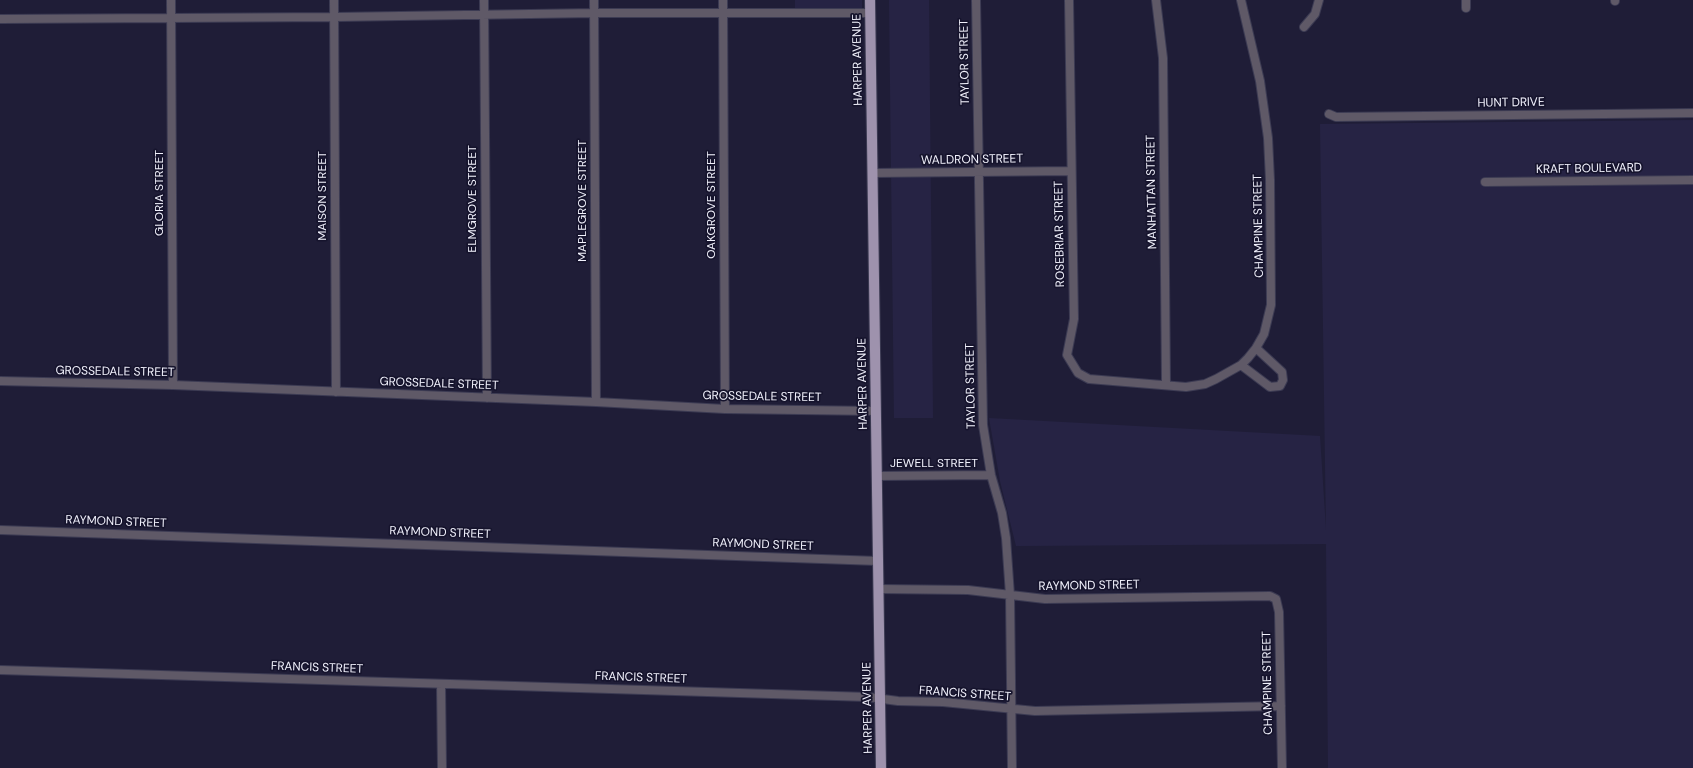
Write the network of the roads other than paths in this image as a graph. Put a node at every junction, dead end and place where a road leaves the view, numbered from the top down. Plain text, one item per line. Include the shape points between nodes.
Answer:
1 (170, 0) edge
2 (334, 0) edge
3 (484, 0) edge
4 (594, 0) edge
5 (723, 0) edge
6 (870, 0) edge
7 (976, 0) edge
8 (1069, 0) edge
9 (1156, 0) edge
10 (1242, 0) edge
11 (1319, 0) edge
12 (595, 13) junction
13 (723, 13) junction
14 (870, 13) junction
15 (484, 14) junction
16 (335, 17) junction
17 (171, 18) junction
18 (0, 19) edge
19 (1304, 27) dead end
20 (1693, 113) edge
21 (1329, 114) dead end
22 (1072, 171) junction
23 (978, 172) junction
24 (872, 173) junction
25 (1693, 180) edge
26 (1485, 182) dead end
27 (1256, 348) junction
28 (1241, 365) junction
29 (0, 381) edge
30 (1166, 384) junction
31 (173, 385) junction
32 (336, 392) junction
33 (487, 398) junction
34 (596, 402) junction
35 (725, 409) junction
36 (876, 411) junction
37 (877, 476) junction
38 (991, 476) junction
39 (0, 530) edge
40 (878, 561) junction
41 (879, 589) junction
42 (1010, 595) junction
43 (1276, 599) joint
44 (0, 670) edge
45 (441, 684) junction
46 (881, 699) junction
47 (1280, 706) junction
48 (1011, 710) junction
49 (442, 768) edge
50 (881, 768) edge
51 (1012, 768) edge
52 (1282, 768) edge

1 - 17 street, GLORIA STREET
2 - 16 street, MAISON STREET
3 - 15 street, ELMGROVE STREET
4 - 12 street, MAPLEGROVE STREET
5 - 13 street, OAKGROVE STREET
6 - 14 main road, HARPER AVENUE
7 - 23 street, TAYLOR STREET
8 - 22 street, ROSEBRIAR STREET
9 - 30 street, MANHATTAN STREET via 1162,58
10 - 27 street, CHAMPINE STREET via 1260,81 1268,138 1270,180 1272,294 1268,321
11 - 19 street via 1314,14
12 - 13 street
12 - 15 street
12 - 34 street, MAPLEGROVE STREET
13 - 14 street
13 - 35 street, OAKGROVE STREET
14 - 24 main road, HARPER AVENUE
15 - 16 street
15 - 33 street, ELMGROVE STREET
16 - 17 street
16 - 32 street, MAISON STREET
17 - 18 street
17 - 31 street, GLORIA STREET
20 - 21 street, HUNT DRIVE via 1352,116
22 - 23 street, WALDRON STREET
22 - 30 street, ROSEBRIAR STREET via 1074,319 1067,350 1070,361 1078,373 1089,379
23 - 24 street, WALDRON STREET
23 - 38 street, TAYLOR STREET via 983,425
24 - 36 main road, HARPER AVENUE
25 - 26 street, KRAFT BOULEVARD
27 - 28 street, CHAMPINE STREET
27 - 28 street via 1282,372 1283,380 1280,386 1270,387
28 - 30 street, CHAMPINE STREET via 1205,384 1186,387
29 - 31 street, GROSSEDALE STREET
31 - 32 street, GROSSEDALE STREET
32 - 33 street, GROSSEDALE STREET
33 - 34 street, GROSSEDALE STREET
34 - 35 street, GROSSEDALE STREET
35 - 36 street, GROSSEDALE STREET
36 - 37 main road, HARPER AVENUE
37 - 38 street, JEWELL STREET
37 - 40 main road, HARPER AVENUE
38 - 42 street, TAYLOR STREET via 1004,521
39 - 40 street, RAYMOND STREET
40 - 41 main road, HARPER AVENUE
41 - 42 street, RAYMOND STREET via 968,590
41 - 46 main road, HARPER AVENUE
42 - 43 street, RAYMOND STREET via 1045,599 1270,596
42 - 48 street, TAYLOR STREET
43 - 47 street, CHAMPINE STREET via 1279,612
44 - 45 street, FRANCIS STREET
45 - 46 street, FRANCIS STREET
45 - 49 street
46 - 48 street, FRANCIS STREET via 978,705
46 - 50 main road, HARPER AVENUE
47 - 48 street, FRANCIS STREET
47 - 52 street, CHAMPINE STREET
48 - 51 street, TAYLOR STREET

